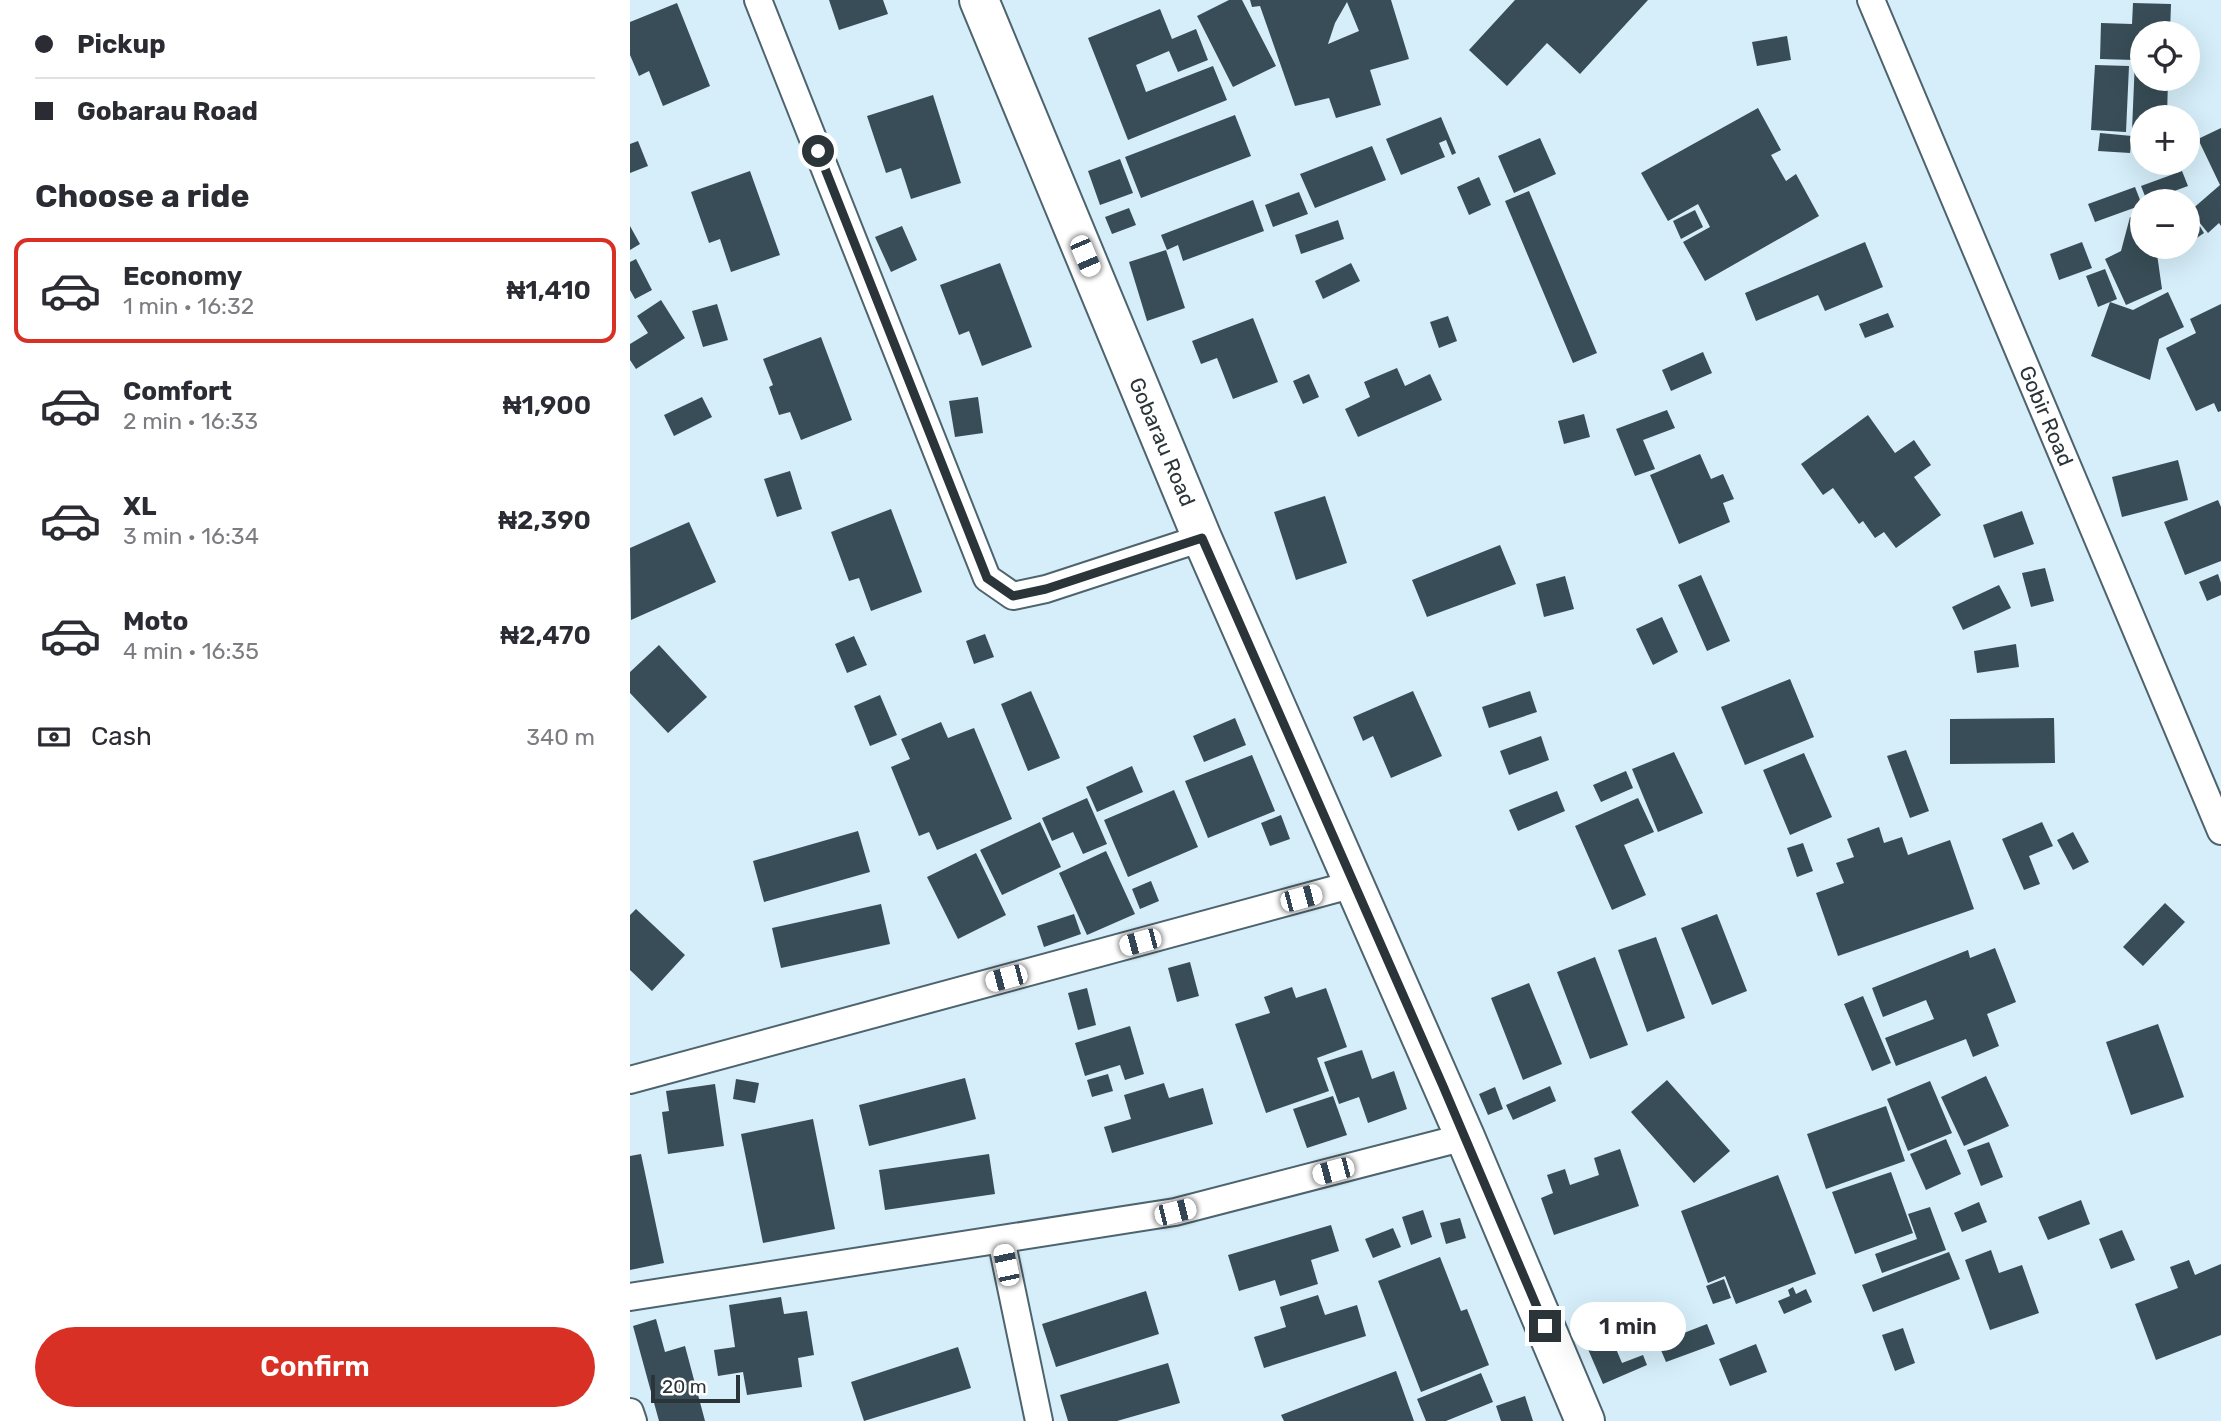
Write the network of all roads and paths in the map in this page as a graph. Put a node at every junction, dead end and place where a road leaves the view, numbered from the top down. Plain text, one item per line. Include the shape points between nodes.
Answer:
1 (758, 0) edge
2 (979, 0) edge
3 (1871, 0) edge
4 (1202, 538) junction
5 (2221, 831) edge
6 (1354, 884) junction
7 (630, 1080) edge
8 (1465, 1137) junction
9 (1000, 1239) junction
10 (630, 1297) edge
11 (630, 1412) edge
12 (633, 1421) edge
13 (1039, 1421) edge
14 (1585, 1421) edge

1 - 4 street via 987,578 1013,596
2 - 4 street, Gobarau Road
3 - 5 street, Gobir Road
4 - 6 street, Gobarau Road
6 - 7 street
6 - 8 street, Gobarau Road
8 - 9 street via 1175,1212
8 - 14 street, Gobarau Road
9 - 10 street
9 - 13 street
11 - 12 street

